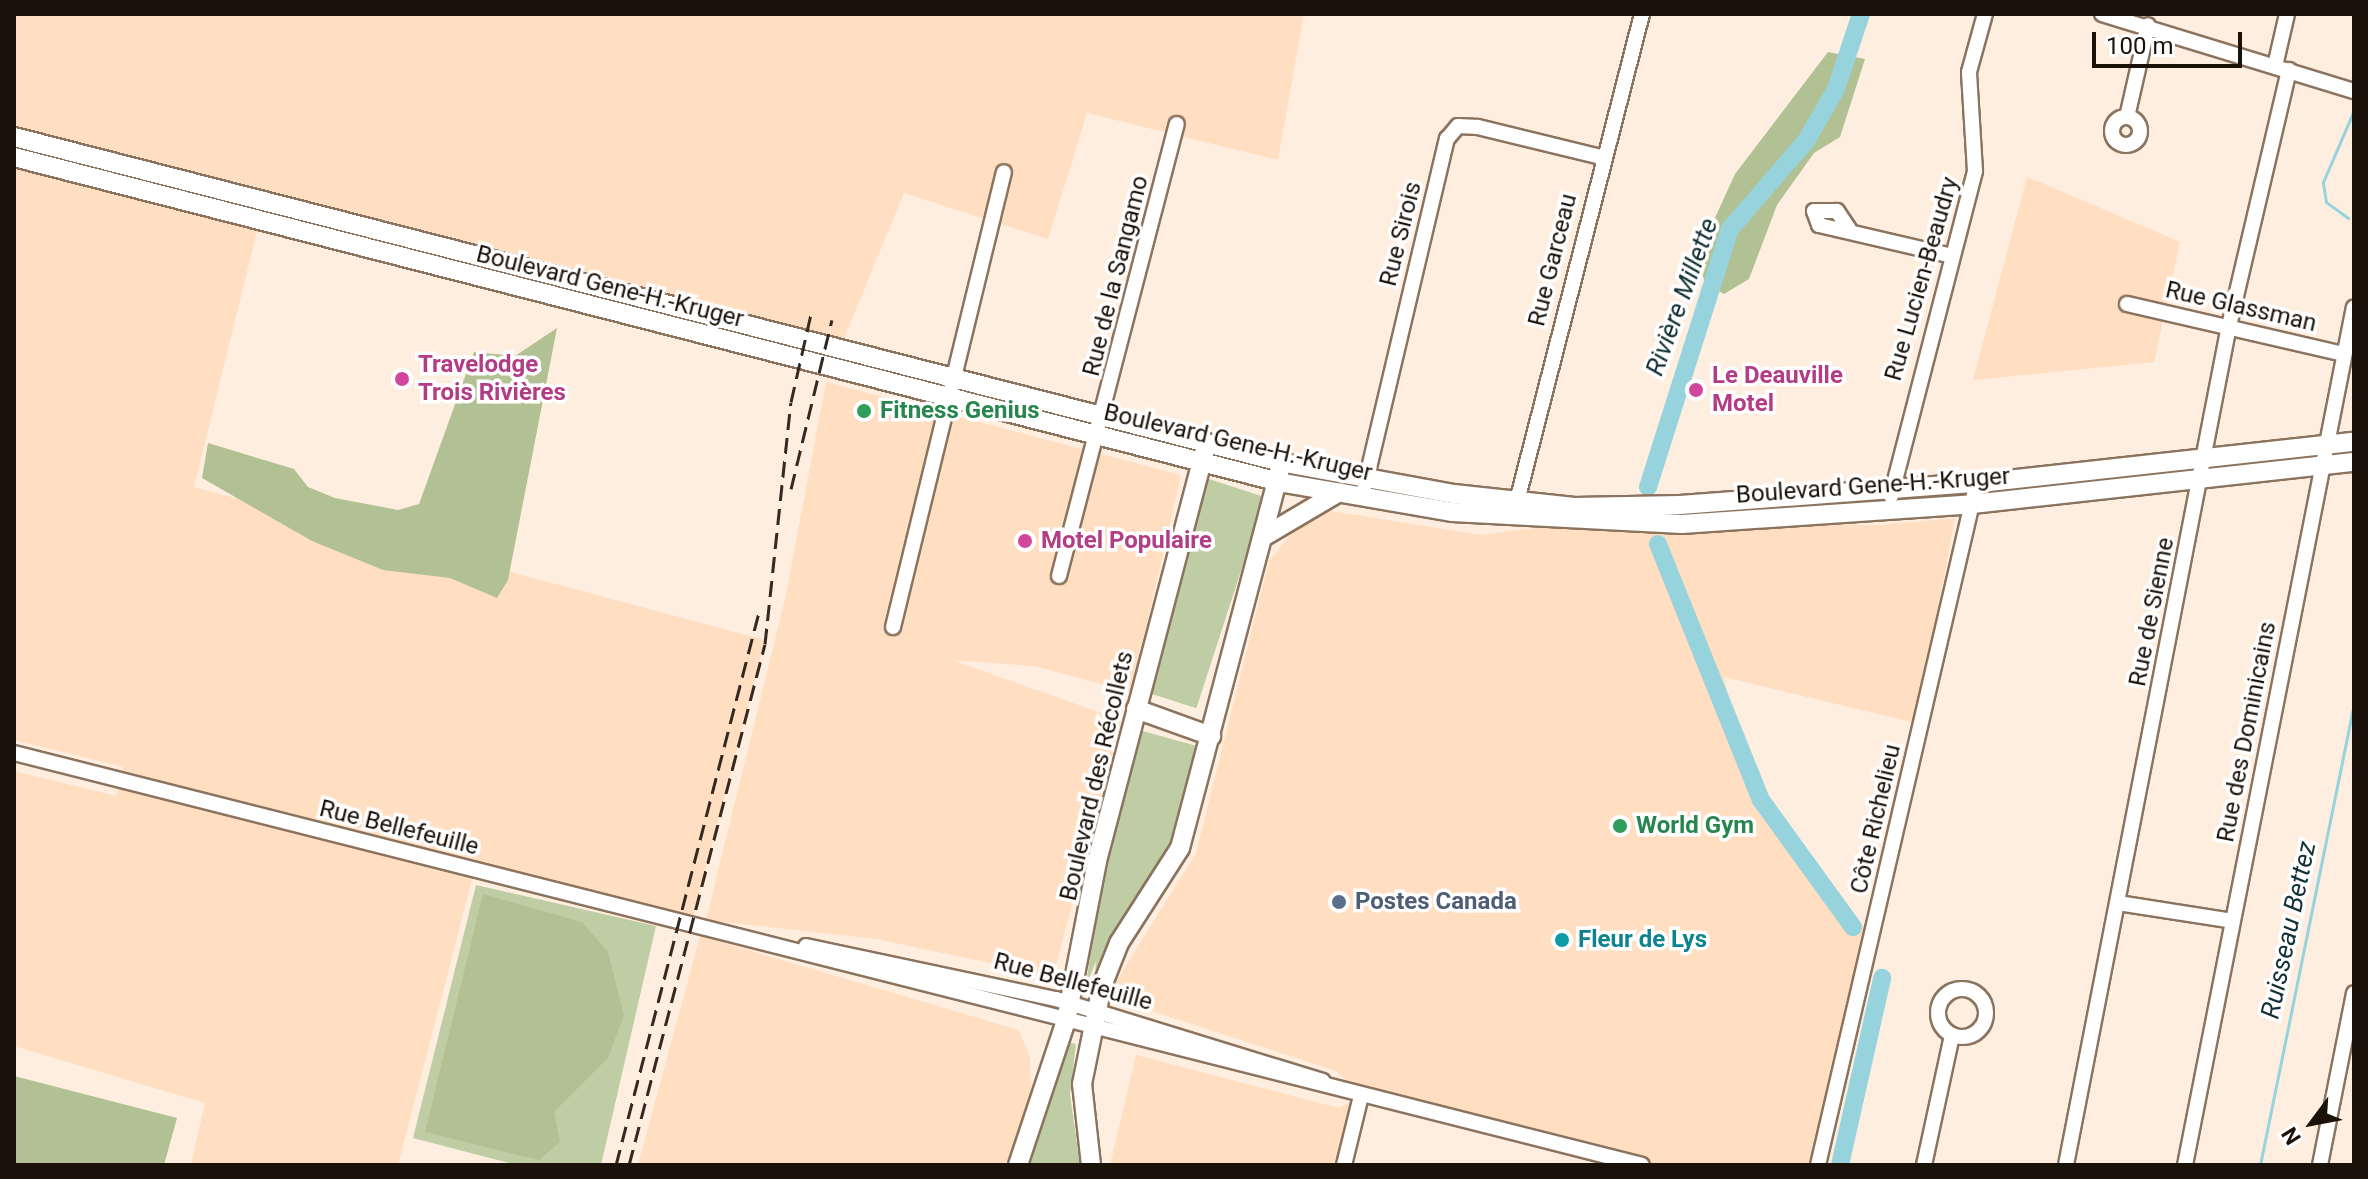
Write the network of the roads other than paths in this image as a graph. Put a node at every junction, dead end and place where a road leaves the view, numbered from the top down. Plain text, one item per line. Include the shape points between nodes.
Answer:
1 (1642, 14) edge
2 (1985, 14) edge
3 (2102, 14) edge
4 (2287, 14) edge
5 (2148, 25) junction
6 (2282, 68) junction
7 (2354, 91) edge
8 (2127, 117) dead end
9 (1177, 124) dead end
10 (14, 137) edge
11 (14, 157) edge
12 (1601, 157) junction
13 (142, 170) junction
14 (1004, 172) dead end
15 (137, 189) junction
16 (1849, 229) dead end
17 (1952, 256) junction
18 (2127, 304) dead end
19 (2354, 307) edge
20 (2229, 326) junction
21 (2344, 354) junction
22 (949, 389) junction
23 (1100, 426) junction
24 (2354, 442) edge
25 (2325, 445) junction
26 (1204, 453) junction
27 (1281, 462) junction
28 (2354, 462) edge
29 (2322, 465) junction
30 (2203, 468) junction
31 (1366, 479) junction
32 (1277, 481) junction
33 (1977, 482) junction
34 (1336, 494) junction
35 (1891, 498) junction
36 (1362, 499) junction
37 (1972, 504) junction
38 (1515, 510) junction
39 (1263, 537) junction
40 (1059, 576) dead end
41 (893, 627) dead end
42 (1136, 709) junction
43 (1211, 736) junction
44 (14, 753) edge
45 (2118, 903) junction
46 (2233, 921) junction
47 (2354, 993) edge
48 (1068, 1012) junction
49 (1094, 1019) junction
50 (1952, 1035) dead end
51 (1355, 1095) junction
52 (1582, 1158) edge
53 (1018, 1165) edge
54 (1091, 1165) edge
55 (1344, 1165) edge
56 (1642, 1165) edge
57 (1818, 1165) edge
58 (1924, 1165) edge
59 (2066, 1165) edge
60 (2185, 1165) edge
61 (2320, 1165) edge

1 - 12 street, Rue Garceau
2 - 17 street, Rue Lucien-Beaudry via 1969,72 1975,171
3 - 5 street
4 - 6 street, Rue de Sienne
5 - 6 street
5 - 8 street
6 - 7 street
6 - 20 street, Rue de Sienne
9 - 23 street, Rue de la Sangamo
10 - 13 main road, Boulevard Gene-H.-Kruger
11 - 15 main road, Boulevard Gene-H.-Kruger
12 - 31 street, Rue Sirois via 1478,127 1458,126 1447,139
12 - 38 street, Rue Garceau
13 - 15 street
13 - 22 main road, Boulevard Gene-H.-Kruger
14 - 22 street
15 - 22 main road, Boulevard Gene-H.-Kruger
16 - 17 street
17 - 35 street, Rue Lucien-Beaudry
18 - 20 street, Rue Glassman
19 - 21 street, Rue des Dominicains
20 - 21 street, Rue Glassman
20 - 30 street, Rue de Sienne
21 - 25 street, Rue des Dominicains
22 - 23 main road, Boulevard Gene-H.-Kruger
22 - 41 street
23 - 26 main road, Boulevard Gene-H.-Kruger
23 - 40 street, Rue de la Sangamo
24 - 25 main road, Boulevard Gene-H.-Kruger
25 - 29 street, Rue des Dominicains
25 - 30 main road, Boulevard Gene-H.-Kruger
26 - 27 main road, Boulevard Gene-H.-Kruger
26 - 32 main road, Boulevard Gene-H.-Kruger
26 - 42 main road, Boulevard des Récollets
27 - 31 main road, Boulevard Gene-H.-Kruger
27 - 32 main road
28 - 29 main road, Boulevard Gene-H.-Kruger
29 - 30 main road, Boulevard Gene-H.-Kruger
29 - 46 street, Rue des Dominicains
30 - 33 main road, Boulevard Gene-H.-Kruger
30 - 37 main road, Boulevard Gene-H.-Kruger
30 - 45 street, Rue de Sienne
31 - 36 street, Rue Sirois
31 - 38 main road, Boulevard Gene-H.-Kruger
32 - 34 main road, Boulevard Gene-H.-Kruger
32 - 39 main road
33 - 35 main road, Boulevard Gene-H.-Kruger
33 - 37 street, Côte Richelieu
34 - 36 main road, Boulevard Gene-H.-Kruger
34 - 39 main road
35 - 37 main road, Boulevard Gene-H.-Kruger
35 - 38 main road, Boulevard Gene-H.-Kruger
36 - 38 main road, Boulevard Gene-H.-Kruger
37 - 57 street, Côte Richelieu
39 - 43 main road
42 - 43 main road
42 - 48 main road, Boulevard des Récollets
43 - 49 main road via 1177,854 1116,949
44 - 48 street, Rue Bellefeuille via 774,946
45 - 46 street
45 - 59 street, Rue de Sienne
46 - 60 street, Rue des Dominicains
47 - 61 street
48 - 49 street, Rue Bellefeuille
48 - 53 main road, Boulevard des Récollets
49 - 51 street, Rue Bellefeuille
49 - 54 main road via 1081,1094
50 - 58 street
51 - 52 street, Rue Bellefeuille
51 - 55 street
52 - 56 street, Rue Bellefeuille

